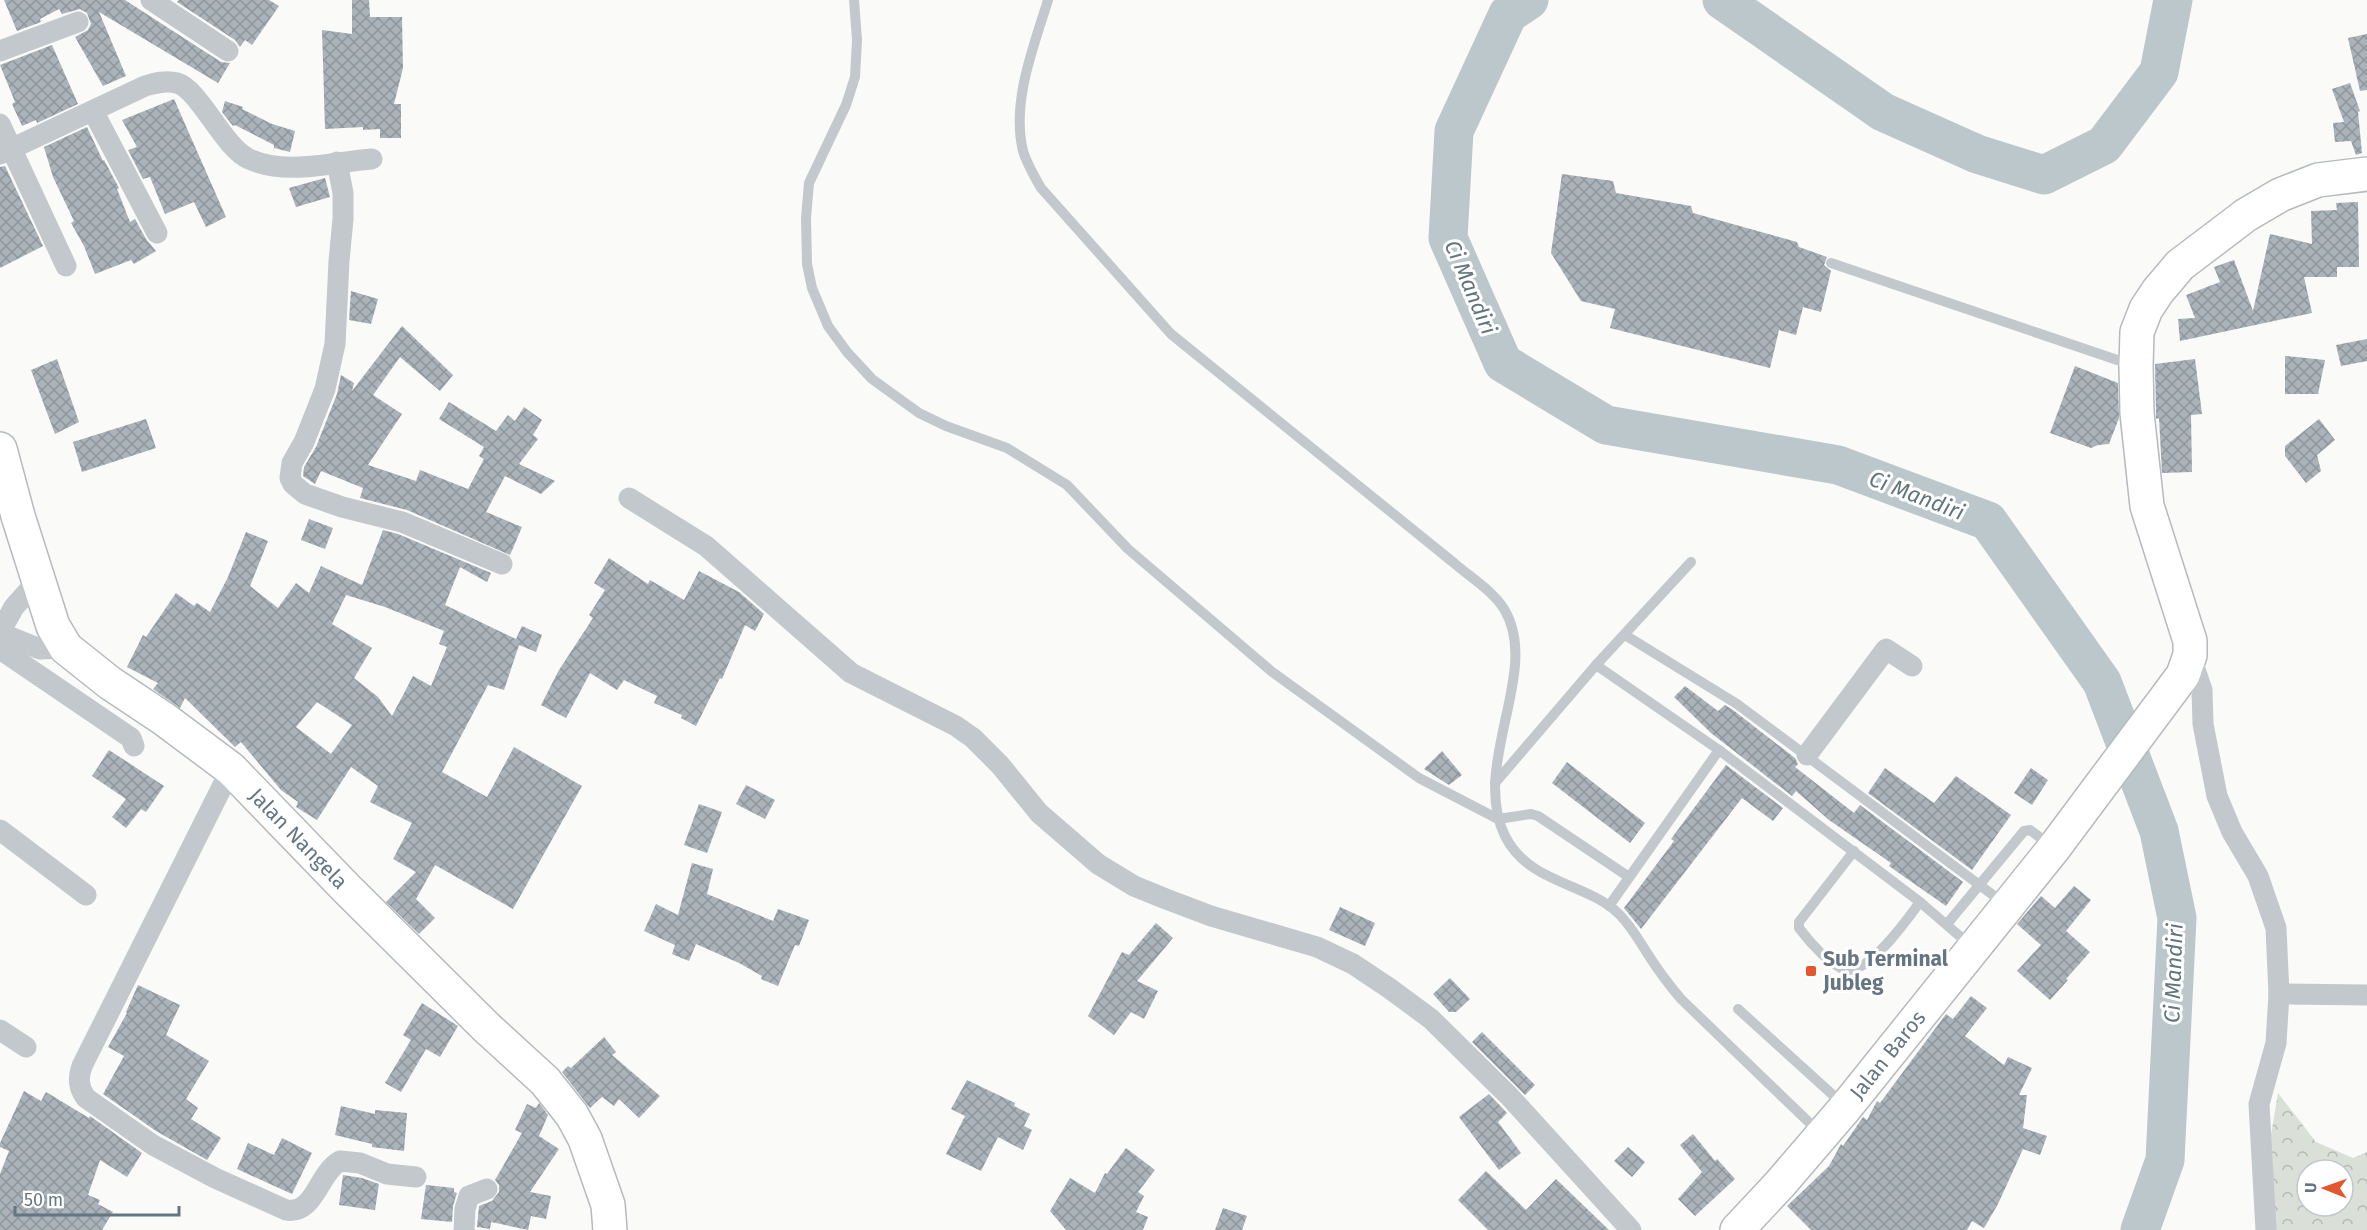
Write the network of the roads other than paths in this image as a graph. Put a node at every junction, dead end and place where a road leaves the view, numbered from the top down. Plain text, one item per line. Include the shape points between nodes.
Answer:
1 (151, 0) edge
2 (854, 0) edge
3 (1048, 0) edge
4 (78, 22) dead end
5 (0, 51) edge
6 (228, 51) dead end
7 (93, 111) junction
8 (0, 124) edge
9 (6, 152) edge
10 (372, 159) dead end
11 (337, 162) junction
12 (2367, 174) edge
13 (157, 233) dead end
14 (1831, 263) dead end
15 (66, 266) dead end
16 (2136, 366) junction
17 (0, 449) edge
18 (629, 498) dead end
19 (1691, 562) dead end
20 (502, 564) dead end
21 (38, 580) junction
22 (0, 633) edge
23 (1625, 635) junction
24 (66, 648) junction
25 (0, 649) edge
26 (2190, 655) junction
27 (1596, 665) junction
28 (1912, 666) dead end
29 (134, 746) dead end
30 (1719, 750) junction
31 (1807, 755) junction
32 (231, 769) junction
33 (1495, 783) junction
34 (1498, 819) junction
35 (0, 830) edge
36 (2054, 848) junction
37 (1854, 851) junction
38 (1629, 878) junction
39 (1980, 885) junction
40 (86, 895) dead end
41 (1920, 902) junction
42 (1609, 906) junction
43 (2007, 906) junction
44 (1947, 924) junction
45 (1973, 948) junction
46 (2279, 994) junction
47 (2367, 995) edge
48 (1738, 1009) dead end
49 (0, 1029) edge
50 (26, 1047) dead end
51 (1846, 1107) junction
52 (1823, 1135) junction
53 (416, 1177) dead end
54 (487, 1189) dead end
55 (464, 1230) edge
56 (610, 1230) edge
57 (1631, 1230) edge
58 (1737, 1230) edge
59 (2266, 1230) edge

1 - 6 street
2 - 34 lane via 855,77 809,183 806,218 812,288 828,326 847,352 872,379 919,413 1007,448 1067,486 1128,549 1271,671 1419,778
3 - 33 lane via 1031,56 1021,113 1023,149 1041,189 1171,334 1454,563 1503,609 1515,642
4 - 5 street
7 - 9 street
7 - 11 street via 145,86 160,82 179,84 246,158 284,168
7 - 13 street
8 - 9 street
9 - 15 street
10 - 11 street
11 - 20 street via 343,219 335,344 325,389 292,463 290,478 305,494 402,522
12 - 16 main road via 2318,180 2280,195 2246,215 2189,259 2146,309 2137,332
14 - 16 lane
16 - 26 main road via 2147,506 2186,622
17 - 21 main road, Jalan Nangela
18 - 57 street via 706,546 851,673 973,738 1039,813 1098,864 1134,886 1166,899 1317,947 1353,964 1423,1013 1510,1097
19 - 23 lane
21 - 22 street via 14,607
21 - 24 main road, Jalan Nangela via 53,626
22 - 24 street via 40,649
23 - 27 lane
23 - 31 lane via 1737,704
24 - 32 main road, Jalan Nangela
25 - 29 street via 131,738
26 - 36 main road, Jalan Baros via 2176,687
26 - 46 street via 2202,690 2217,796 2232,832 2258,876 2276,928
27 - 30 lane
27 - 33 lane
28 - 31 street via 1886,649
30 - 37 lane
30 - 38 lane
31 - 39 lane
32 - 53 street via 82,1066 80,1089 86,1098 153,1145 285,1210 304,1207 340,1161 360,1163 387,1174
32 - 56 main road, Jalan Nangela via 346,888 545,1082 585,1139 608,1205
33 - 34 lane
34 - 38 lane via 1538,816
34 - 42 lane via 1526,862
35 - 40 street
36 - 39 lane via 2034,832 2025,831
36 - 43 main road, Jalan Baros
37 - 41 lane
37 - 41 lane via 1799,922 1799,928 1820,952 1841,968 1857,968 1891,940
38 - 42 lane
39 - 43 lane
39 - 44 lane
41 - 44 lane
42 - 52 lane via 1631,928 1681,999
43 - 45 main road, Jalan Baros
44 - 45 lane
45 - 51 main road, Jalan Baros
46 - 47 street
46 - 59 street via 2276,1043 2259,1104
48 - 51 lane
49 - 50 street
51 - 52 main road, Jalan Baros
52 - 58 main road, Jalan Baros
54 - 55 street via 469,1196

